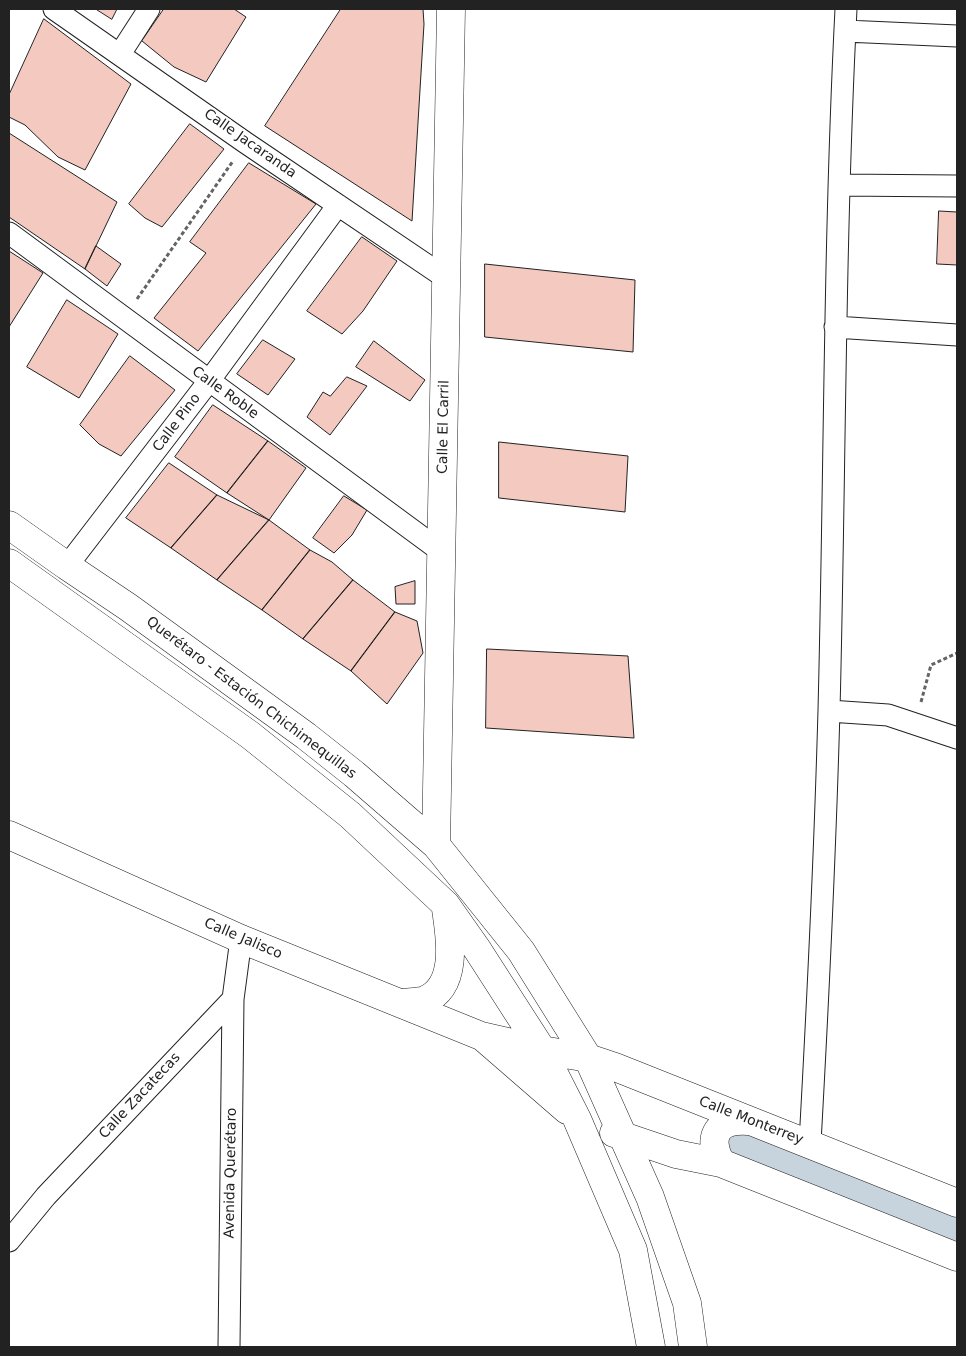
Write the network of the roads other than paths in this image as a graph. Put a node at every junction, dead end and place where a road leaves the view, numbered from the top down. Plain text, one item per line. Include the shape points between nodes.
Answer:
1 (54, 9) edge
2 (149, 9) edge
3 (451, 9) edge
4 (846, 9) edge
5 (845, 32) junction
6 (957, 36) edge
7 (120, 54) junction
8 (840, 184) junction
9 (957, 186) edge
10 (338, 205) junction
11 (9, 233) edge
12 (446, 278) junction
13 (835, 327) junction
14 (957, 335) edge
15 (209, 381) junction
16 (9, 524) edge
17 (442, 552) junction
18 (9, 563) edge
19 (67, 566) junction
20 (828, 711) junction
21 (957, 738) edge
22 (9, 836) edge
23 (436, 845) junction
24 (446, 905) junction
25 (241, 939) junction
26 (233, 999) junction
27 (402, 1003) junction
28 (481, 1036) junction
29 (542, 1050) junction
30 (588, 1058) junction
31 (577, 1119) junction
32 (749, 1121) junction
33 (624, 1137) junction
34 (810, 1143) junction
35 (676, 1154) junction
36 (721, 1163) junction
37 (650, 1197) junction
38 (957, 1203) edge
39 (9, 1241) edge
40 (957, 1257) edge
41 (229, 1347) edge
42 (651, 1347) edge
43 (694, 1347) edge

1 - 7 street, Calle Jacaranda
2 - 7 street
3 - 12 main road, Calle El Carril
4 - 5 street
5 - 6 street
5 - 8 street
7 - 10 street, Calle Jacaranda
8 - 9 street
8 - 13 street
10 - 12 street, Calle Jacaranda
10 - 15 street, Calle Pino
11 - 15 street, Calle Roble
12 - 17 main road, Calle El Carril
13 - 14 street
13 - 20 street
15 - 17 street, Calle Roble
15 - 19 street, Calle Pino
16 - 19 main road, Querétaro - Estación Chichimequillas
17 - 23 main road, Calle El Carril
18 - 24 main road via 250,735 350,815
19 - 23 main road, Querétaro - Estación Chichimequillas via 306,736
20 - 21 street via 888,715
20 - 34 street
22 - 25 main road, Calle Jalisco
23 - 30 main road, Querétaro - Estación Chichimequillas via 521,950
24 - 27 main road via 451,945 449,969 439,991 425,1000
24 - 29 main road
25 - 26 street
25 - 27 main road, Calle Jalisco
26 - 39 street, Calle Zacatecas via 46,1196
26 - 41 street, Avenida Querétaro
27 - 28 main road, Calle Jalisco
28 - 29 main road, Calle Jalisco
28 - 31 main road, Calle Jalisco
29 - 30 main road, Calle Monterrey
29 - 31 main road
30 - 32 main road, Calle Monterrey
30 - 33 main road, Querétaro - Estación Chichimequillas
31 - 33 main road
31 - 42 main road via 633,1250
32 - 34 main road, Calle Monterrey
32 - 36 main road via 735,1120 722,1126 714,1137 714,1151
33 - 35 main road
33 - 37 main road, Querétaro - Estación Chichimequillas
34 - 38 main road, Calle Monterrey
35 - 36 main road
35 - 37 main road via 660,1164
36 - 40 main road
37 - 43 main road, Querétaro - Estación Chichimequillas via 687,1303

